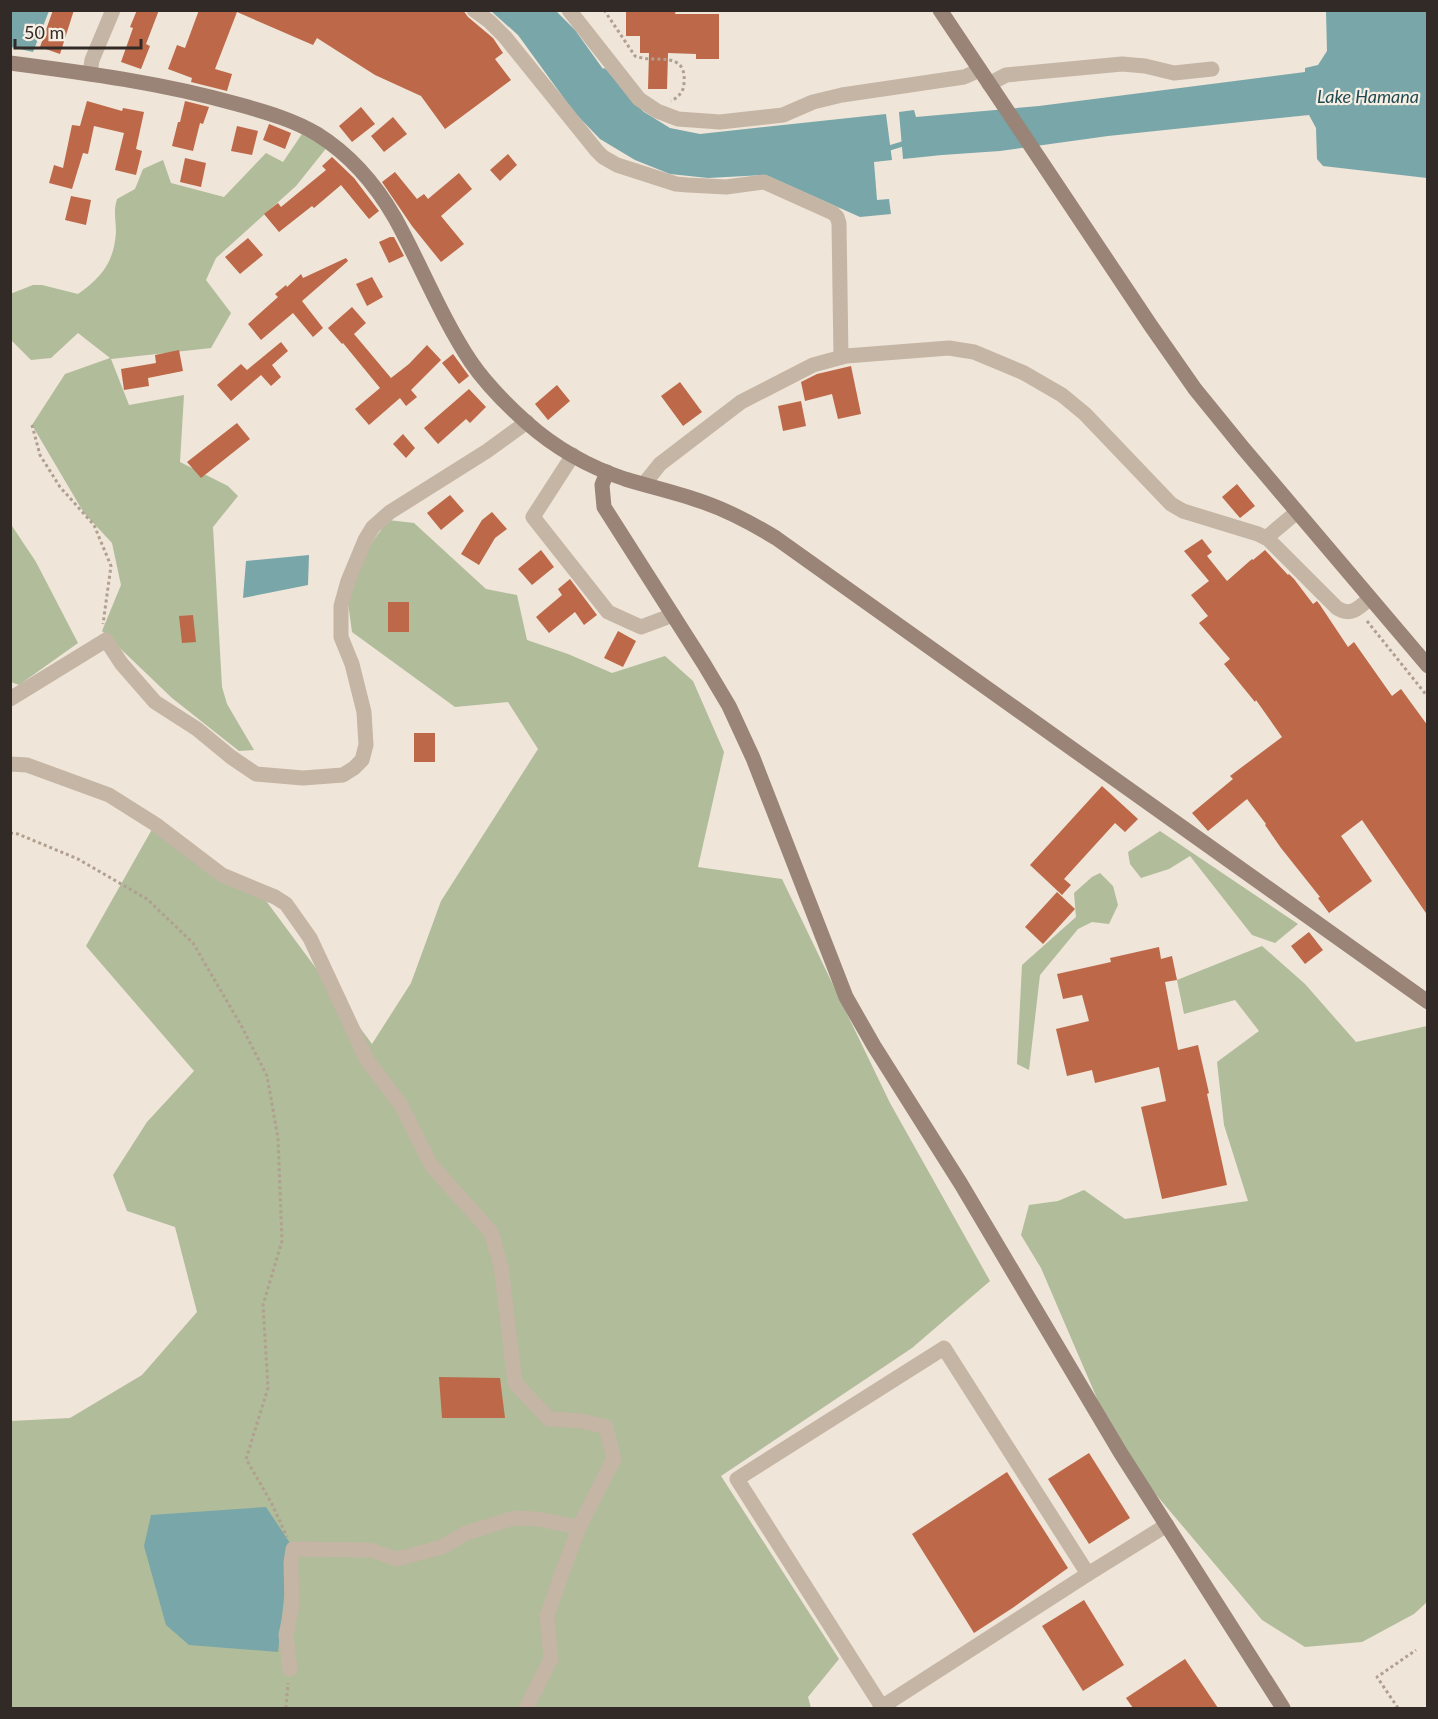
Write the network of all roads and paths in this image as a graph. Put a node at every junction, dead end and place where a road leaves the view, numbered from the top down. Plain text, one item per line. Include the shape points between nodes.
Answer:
1 (113, 10) edge
2 (474, 10) edge
3 (569, 10) edge
4 (604, 10) edge
5 (940, 10) edge
6 (10, 63) edge
7 (1212, 69) dead end
8 (980, 70) junction
9 (90, 74) junction
10 (992, 89) junction
11 (639, 99) junction
12 (841, 357) junction
13 (527, 422) junction
14 (32, 425) dead end
15 (573, 455) junction
16 (607, 472) junction
17 (644, 484) junction
18 (1297, 512) junction
19 (1266, 538) junction
20 (1370, 598) junction
21 (673, 615) junction
22 (106, 640) junction
23 (1428, 666) edge
24 (10, 699) edge
25 (10, 764) edge
26 (10, 833) edge
27 (1428, 1002) edge
28 (1167, 1525) junction
29 (579, 1527) junction
30 (293, 1549) junction
31 (1088, 1574) junction
32 (1416, 1650) dead end
33 (290, 1669) joint
34 (285, 1708) edge
35 (526, 1708) edge
36 (881, 1708) edge
37 (1283, 1708) edge
38 (1398, 1708) edge

1 - 9 street
2 - 12 street via 497,29 609,162 676,184 720,187 764,182 833,213 839,223
3 - 11 street
4 - 11 path via 635,56 670,59 683,70 684,88 673,101 650,103
5 - 8 street
6 - 9 street
7 - 10 street via 1174,73 1122,64 1006,75
8 - 10 street
8 - 11 street via 964,77 842,95 783,115 730,121 678,119
9 - 13 street via 220,99 305,127 331,143 368,179 393,215 472,363
10 - 18 street via 1180,368
12 - 17 street via 813,365 741,402 660,464
12 - 19 street via 949,348 974,352 1024,373 1074,404 1171,504
13 - 15 street
13 - 22 street via 390,512 364,540 341,606 341,637 364,712 366,745 362,760 343,775 303,778 256,774 155,702
14 - 22 path via 40,455 60,487 93,525 111,566 102,631
15 - 16 street
15 - 21 street via 533,518 608,612 641,627
16 - 17 street
16 - 21 street via 602,485 604,507
17 - 27 street via 705,503 776,538
18 - 19 street
18 - 20 street
19 - 20 street via 1343,612 1350,613
20 - 23 street
21 - 28 street via 729,706 753,758 846,997
22 - 24 street
25 - 29 street via 27,765 109,795 222,875 286,904 310,939 367,1060 401,1105 431,1165 491,1232 501,1266 515,1383 549,1419 606,1427 614,1459
26 - 30 path via 78,859 147,899 193,943 267,1076 278,1138 282,1241 263,1305 268,1388 246,1459
28 - 31 street
28 - 37 street
29 - 30 street via 514,1518 397,1559 370,1550
29 - 35 street via 547,1616 551,1659
30 - 33 street via 292,1606 286,1635
31 - 36 street
31 - 36 street via 944,1348 737,1479
32 - 38 path via 1377,1677
33 - 34 path

